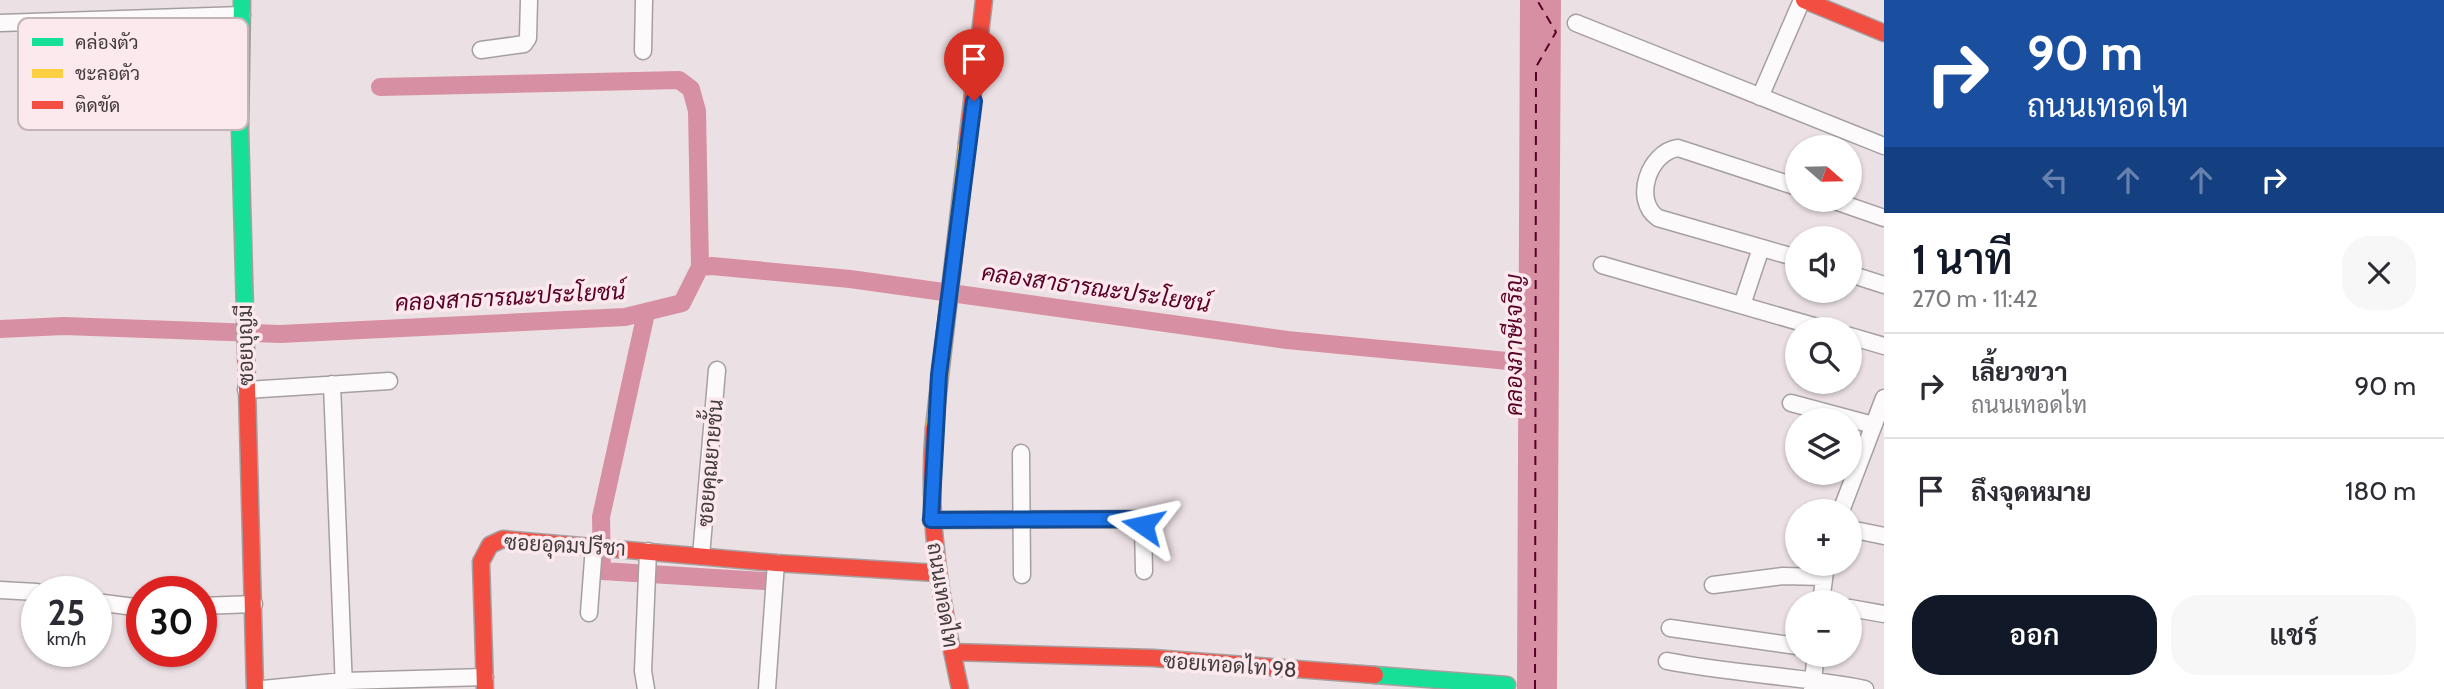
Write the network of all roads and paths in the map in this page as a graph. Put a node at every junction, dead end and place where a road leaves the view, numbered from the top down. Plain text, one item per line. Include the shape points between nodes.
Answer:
1 (529, 0) edge
2 (644, 0) edge
3 (984, 0) edge
4 (1803, 0) edge
5 (242, 7) edge
6 (76, 18) edge
7 (18, 22) edge
8 (0, 23) edge
9 (1576, 23) dead end
10 (1884, 33) edge
11 (481, 50) dead end
12 (643, 51) dead end
13 (1760, 97) junction
14 (240, 130) edge
15 (1884, 146) edge
16 (1785, 183) edge
17 (1862, 210) edge
18 (1884, 218) edge
19 (1761, 248) junction
20 (1785, 255) edge
21 (1602, 265) dead end
22 (1862, 278) edge
23 (1884, 285) edge
24 (1742, 305) junction
25 (1785, 318) edge
26 (1862, 340) edge
27 (1884, 346) edge
28 (718, 370) dead end
29 (388, 381) dead end
30 (332, 384) junction
31 (246, 390) junction
32 (1884, 398) edge
33 (1791, 403) dead end
34 (1872, 425) junction
35 (1021, 453) dead end
36 (1845, 499) edge
37 (1023, 518) junction
38 (931, 520) junction
39 (1862, 531) edge
40 (1884, 536) edge
41 (594, 545) junction
42 (648, 551) junction
43 (701, 556) junction
44 (776, 563) junction
45 (1144, 571) dead end
46 (937, 573) junction
47 (1022, 575) dead end
48 (1785, 576) edge
49 (1713, 585) dead end
50 (0, 590) edge
51 (21, 591) edge
52 (254, 604) junction
53 (217, 605) edge
54 (1862, 610) edge
55 (589, 613) dead end
56 (1884, 614) edge
57 (1670, 628) dead end
58 (1785, 644) edge
59 (952, 652) junction
60 (1667, 661) dead end
61 (1815, 667) edge
62 (485, 683) edge
63 (344, 685) edge
64 (1507, 685) dead end
65 (1813, 685) edge
66 (256, 689) edge
67 (263, 689) edge
68 (646, 689) edge
69 (767, 689) edge
70 (960, 689) edge
71 (1866, 689) edge

1 - 11 street via 524,44
2 - 12 street
3 - 38 street, ถนนเทอดไท via 946,310
4 - 10 street
4 - 13 street
5 - 6 street
7 - 8 street
9 - 13 street
13 - 15 street
14 - 31 street, ซอยบุญมี
16 - 19 street via 1678,148 1655,160 1645,194 1653,215
17 - 18 street
19 - 20 street
19 - 24 street
21 - 24 street
22 - 23 street
24 - 25 street
26 - 27 street
28 - 43 street, ซอยคุณยายชั้น
29 - 30 street
30 - 31 street
30 - 63 street
31 - 52 street, ซอยบุญมี
32 - 34 street
33 - 34 street
34 - 36 street
35 - 37 street
37 - 38 street
37 - 45 street via 1139,519
37 - 47 street
38 - 46 street, ถนนเทอดไท
39 - 40 street
41 - 42 street, ซอยอุดมปรีชา
41 - 55 street
41 - 62 street, ซอยอุดมปรีชา via 509,538 486,546 481,562
42 - 43 street, ซอยอุดมปรีชา
42 - 68 street
43 - 44 street, ซอยอุดมปรีชา
44 - 46 street, ซอยอุดมปรีชา
44 - 69 street
46 - 59 street, ถนนเทอดไท
48 - 49 street
50 - 51 street
52 - 53 street
52 - 66 street, ซอยบุญมี
54 - 56 street
57 - 58 street
59 - 64 street, ซอยเทอดไท 98 via 1071,654
59 - 70 street, ถนนเทอดไท
60 - 65 street
61 - 65 street
62 - 63 street, ซอยอุดมปรีชา
63 - 67 street, ซอยอุดมปรีชา
65 - 71 street

